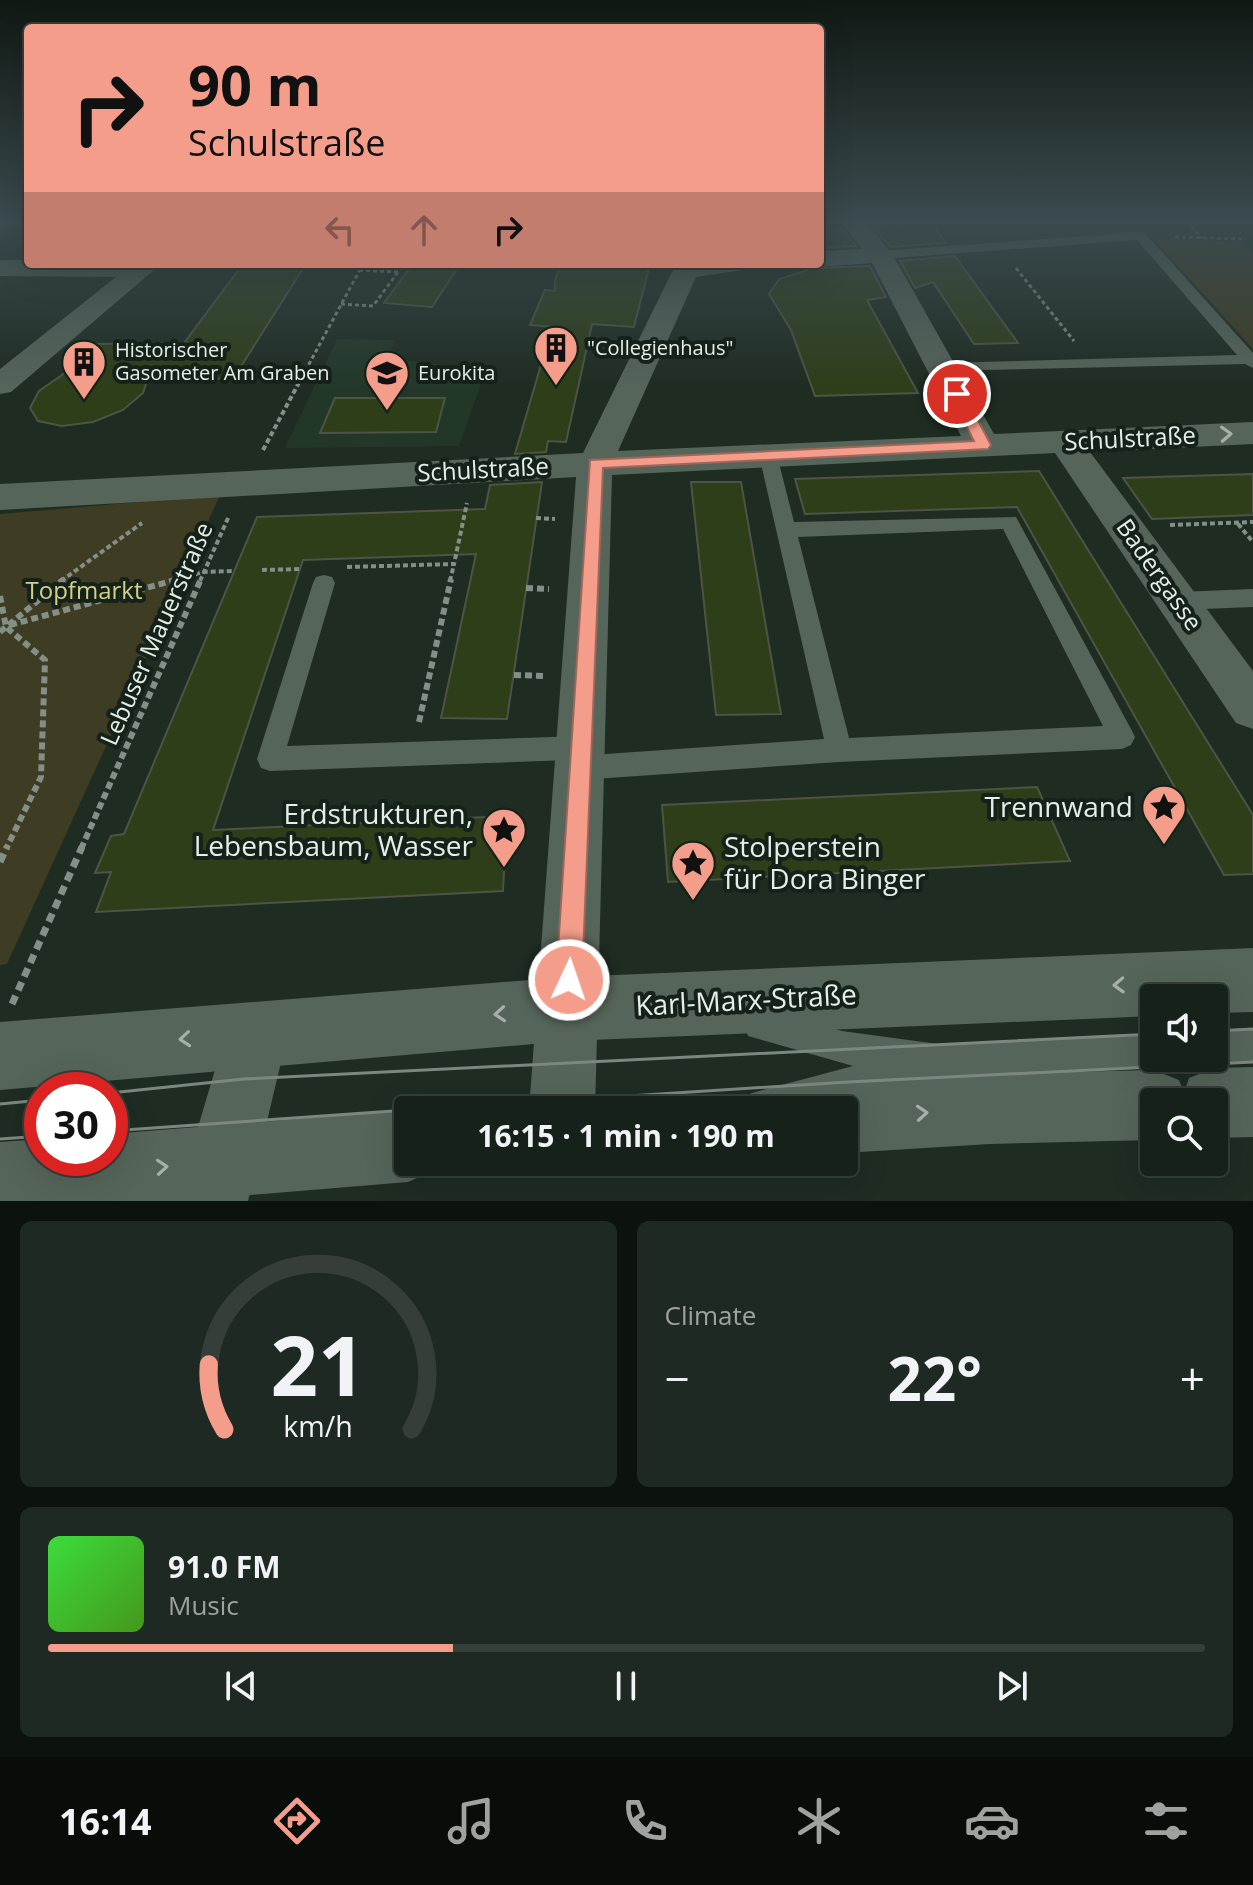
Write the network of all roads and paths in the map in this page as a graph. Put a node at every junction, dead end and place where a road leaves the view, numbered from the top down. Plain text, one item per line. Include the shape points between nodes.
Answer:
1 (132, 277) edge
2 (356, 277) edge
3 (394, 277) edge
4 (683, 277) edge
5 (892, 277) edge
6 (1023, 277) edge
7 (1176, 277) edge
8 (341, 304) junction
9 (1251, 361) edge
10 (1092, 364) junction
11 (944, 368) junction
12 (0, 385) edge
13 (1253, 433) edge
14 (1064, 441) junction
15 (983, 445) junction
16 (768, 455) junction
17 (595, 464) junction
18 (246, 482) junction
19 (469, 494) dead end
20 (0, 497) edge
21 (148, 519) dead end
22 (1253, 522) edge
23 (1237, 523) junction
24 (1181, 525) dead end
25 (785, 530) junction
26 (1253, 542) edge
27 (454, 564) junction
28 (262, 570) dead end
29 (233, 571) dead end
30 (203, 572) junction
31 (322, 573) junction
32 (0, 596) edge
33 (1253, 598) edge
34 (1178, 601) junction
35 (3, 629) edge
36 (514, 675) dead end
37 (1253, 708) edge
38 (839, 750) junction
39 (411, 754) junction
40 (570, 755) junction
41 (0, 862) edge
42 (1253, 980) edge
43 (689, 1003) junction
44 (568, 1009) junction
45 (257, 1033) junction
46 (3, 1035) edge
47 (1253, 1045) edge
48 (1228, 1046) edge
49 (1140, 1051) edge
50 (938, 1061) junction
51 (563, 1096) edge
52 (805, 1096) edge
53 (1253, 1102) edge
54 (1228, 1103) edge
55 (1140, 1105) edge
56 (858, 1117) edge
57 (394, 1149) edge
58 (0, 1179) edge
59 (217, 1182) edge

1 - 12 street
2 - 8 path, Lebuser Mauerstraße
3 - 8 path via 373,306
4 - 17 street
5 - 11 street
6 - 10 path
7 - 9 lane
8 - 18 path, Lebuser Mauerstraße
9 - 10 lane
10 - 11 lane
11 - 15 street
14 -> 13 street, Schulstraße
14 - 15 street, Schulstraße
14 - 34 street, Badergasse
15 - 16 street, Schulstraße
16 - 17 street, Schulstraße
16 - 25 lane
17 - 18 street, Schulstraße
17 - 40 street
18 - 20 street, Schulstraße
18 - 30 path, Lebuser Mauerstraße
19 - 27 path
21 - 35 path
22 - 23 path
23 - 24 path
23 - 26 path
25 - 38 lane
25 - 38 lane via 1009,522 1122,737
27 - 31 path
27 - 39 path
28 - 31 path
29 - 30 path
30 - 35 path
30 - 46 path, Lebuser Mauerstraße
31 - 39 lane via 270,759
32 - 35 path
33 - 34 lane
34 - 37 street, Badergasse
35 - 41 path via 45,660 41,777
36 - 40 path via 558,676
38 - 40 lane
39 - 40 lane
40 - 44 street
42 -> 43 street, Karl-Marx-Straße
43 - 44 street, Karl-Marx-Straße
43 - 50 lane via 842,1048
44 -> 45 street, Karl-Marx-Straße
44 - 51 street
45 -> 46 street, Karl-Marx-Straße
45 - 59 street
47 - 48 lane
49 - 50 lane
50 - 52 lane
53 - 54 street
56 -> 55 street
57 - 59 street
58 -> 59 street

